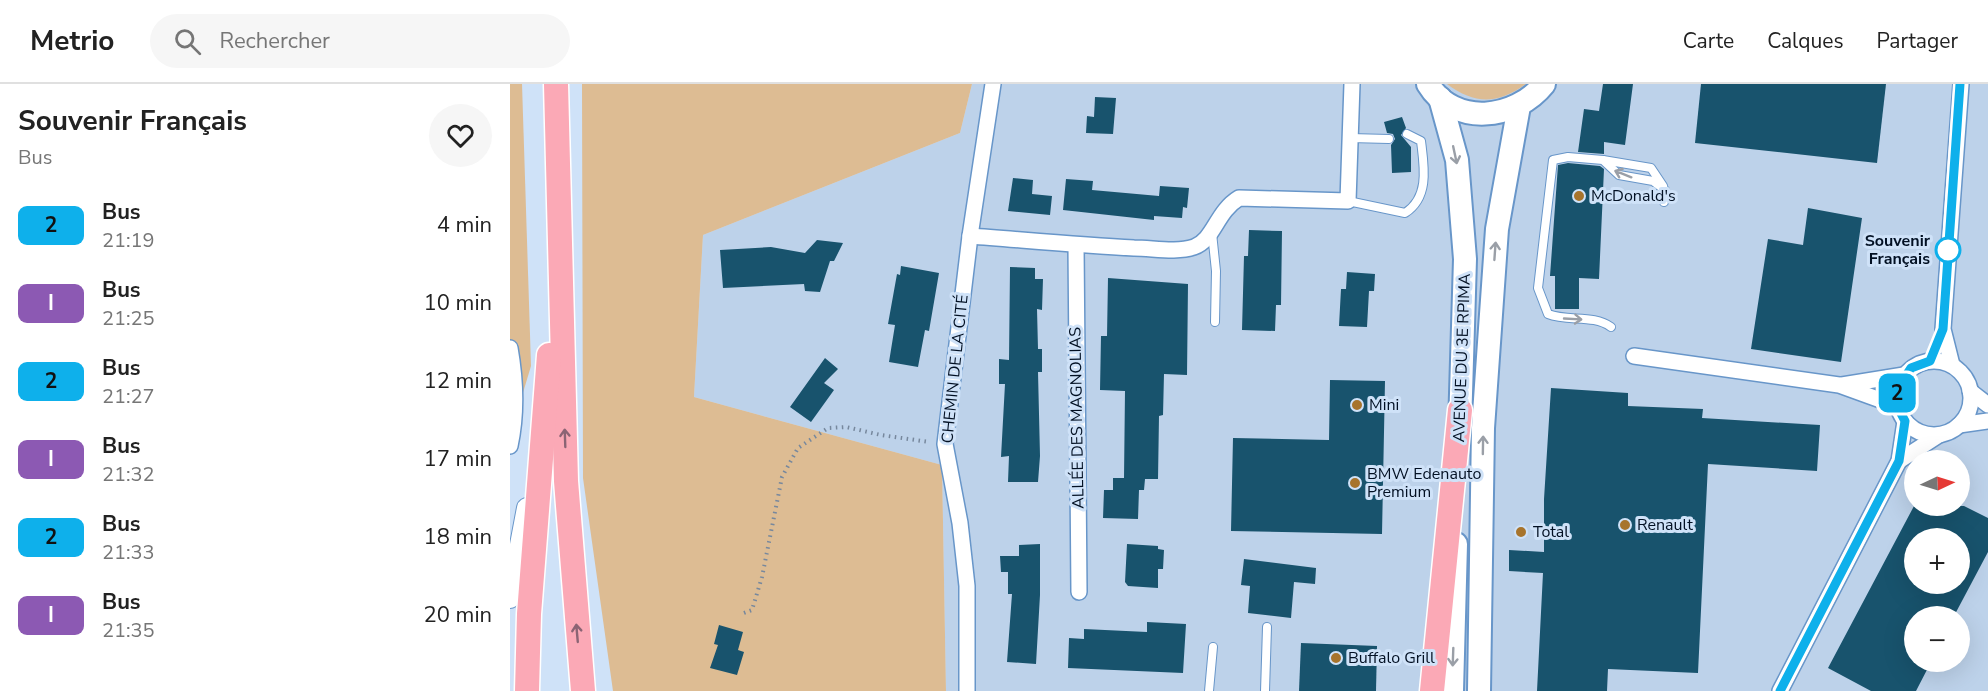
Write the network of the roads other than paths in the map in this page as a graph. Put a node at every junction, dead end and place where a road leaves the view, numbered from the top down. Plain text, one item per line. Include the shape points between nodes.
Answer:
1 (556, 84) edge
2 (993, 84) edge
3 (1352, 84) edge
4 (1544, 84) edge
5 (1960, 84) edge
6 (1434, 91) edge
7 (1519, 106) junction
8 (1407, 134) dead end
9 (1350, 138) junction
10 (1389, 139) dead end
11 (1603, 160) junction
12 (1665, 190) junction
13 (1348, 201) junction
14 (1664, 202) dead end
15 (1212, 232) junction
16 (558, 233) junction
17 (970, 236) junction
18 (1076, 245) junction
19 (1215, 322) dead end
20 (1611, 327) dead end
21 (1943, 329) junction
22 (510, 348) edge
23 (1634, 356) dead end
24 (1930, 361) junction
25 (1952, 365) junction
26 (1904, 375) junction
27 (1839, 385) junction
28 (1970, 391) junction
29 (545, 402) junction
30 (1988, 405) edge
31 (1897, 406) junction
32 (1460, 410) junction
33 (1905, 421) junction
34 (1988, 421) edge
35 (1959, 425) junction
36 (1938, 435) junction
37 (510, 446) edge
38 (1899, 461) junction
39 (1480, 567) junction
40 (1079, 592) dead end
41 (510, 598) edge
42 (1267, 627) dead end
43 (1213, 647) dead end
44 (527, 691) edge
45 (583, 691) edge
46 (967, 691) edge
47 (1209, 691) edge
48 (1265, 691) edge
49 (1432, 691) edge
50 (1452, 691) edge
51 (1479, 691) edge
52 (1486, 691) edge
53 (1780, 691) edge

1 - 16 main road
2 - 17 street, CHEMIN DE LA CITÉ
3 - 9 street
4 - 7 main road
5 - 21 street
6 - 7 main road via 1464,111 1482,114
6 -> 32 main road, AVENUE DU 3E RPIMA via 1456,160 1465,259
39 -> 7 main road, AVENUE DU 3E RPIMA via 1483,428 1497,229
8 - 13 lane via 1421,141 1425,179 1416,206 1405,213
9 - 10 lane
9 - 13 street
12 -> 11 lane via 1653,181 1619,175
11 - 12 lane via 1651,168
11 -> 20 lane via 1553,160 1538,288 1548,314 1601,320
12 - 14 lane
13 - 15 street via 1239,198 1227,205
15 - 18 street via 1194,247 1178,250
15 - 19 lane
16 - 29 main road
45 -> 16 main road via 566,481
17 - 18 street
17 - 46 street, CHEMIN DE LA CITÉ via 945,444 967,586
18 - 40 street, ALLÉE DES MAGNOLIAS
21 - 24 street
21 - 25 street
22 - 37 street via 515,380 515,422
23 - 27 street
24 - 25 street
24 - 26 street
25 - 28 street
26 - 27 street
26 - 31 street
27 - 31 street
28 - 30 street
28 - 35 street via 1969,410
29 - 41 street
29 - 44 main road
31 - 33 street
32 - 49 main road
32 -> 50 main road, AVENUE DU 3E RPIMA
33 - 36 street via 1923,434
33 - 38 street
34 - 35 street
35 - 36 street
36 - 38 street
38 - 53 street
39 - 51 main road
39 - 52 main road
42 - 48 lane
43 - 47 lane

